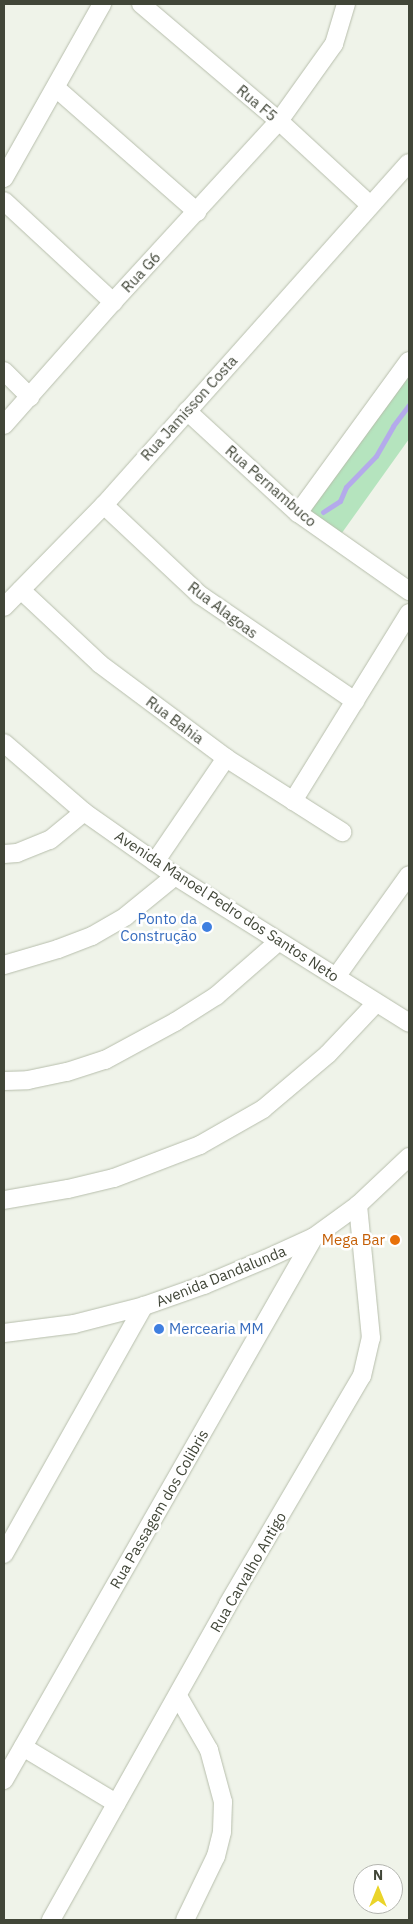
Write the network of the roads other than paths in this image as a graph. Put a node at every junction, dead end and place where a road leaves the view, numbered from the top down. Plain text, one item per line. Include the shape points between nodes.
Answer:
1 (102, 4) edge
2 (140, 4) edge
3 (346, 4) edge
4 (56, 88) junction
5 (279, 122) junction
6 (409, 163) edge
7 (4, 178) edge
8 (4, 201) edge
9 (370, 205) junction
10 (197, 212) junction
11 (113, 302) junction
12 (409, 361) edge
13 (4, 371) edge
14 (30, 397) junction
15 (187, 411) junction
16 (4, 425) edge
17 (104, 505) junction
18 (298, 513) junction
19 (22, 590) junction
20 (409, 591) edge
21 (4, 607) edge
22 (409, 613) edge
23 (355, 701) junction
24 (4, 743) edge
25 (226, 758) junction
26 (294, 801) junction
27 (84, 812) junction
28 (342, 832) dead end
29 (4, 854) edge
30 (155, 862) junction
31 (409, 875) edge
32 (175, 876) junction
33 (278, 942) junction
34 (4, 965) edge
35 (336, 977) junction
36 (376, 1002) junction
37 (409, 1023) edge
38 (4, 1081) edge
39 (409, 1157) edge
40 (4, 1200) edge
41 (358, 1205) junction
42 (314, 1237) junction
43 (144, 1306) junction
44 (4, 1333) edge
45 (4, 1554) edge
46 (178, 1696) junction
47 (23, 1747) junction
48 (4, 1780) edge
49 (116, 1803) junction
50 (51, 1920) edge
51 (185, 1920) edge

1 - 4 street
2 - 5 street, Rua F5
3 - 5 street, Rua G6 via 334,44
4 - 7 street
4 - 10 street
5 - 9 street, Rua F5
5 - 10 street, Rua G6
6 - 9 street, Rua Jamisson Costa
8 - 11 street
9 - 15 street, Rua Jamisson Costa
10 - 11 street, Rua G6
11 - 14 street, Rua G6
12 - 18 street
13 - 14 street
14 - 16 street, Rua G6
15 - 17 street, Rua Jamisson Costa
15 - 18 street, Rua Pernambuco
17 - 19 street, Rua Jamisson Costa
17 - 23 street, Rua Alagoas via 200,595
18 - 20 street, Rua Pernambuco
19 - 21 street, Rua Jamisson Costa
19 - 25 street, Rua Bahia via 100,664
22 - 23 street
23 - 26 street
24 - 27 street, Avenida Manoel Pedro dos Santos Neto
25 - 26 street, Rua Bahia
25 - 30 street
26 - 28 street, Rua Bahia
27 - 29 street via 50,840
27 - 30 street, Avenida Manoel Pedro dos Santos Neto
30 - 32 street, Avenida Manoel Pedro dos Santos Neto
31 - 35 street
32 - 33 street, Avenida Manoel Pedro dos Santos Neto
32 - 34 street via 126,916 92,936
33 - 35 street, Avenida Manoel Pedro dos Santos Neto
33 - 38 street via 216,996 105,1060 67,1072
35 - 36 street, Avenida Manoel Pedro dos Santos Neto
36 - 37 street, Avenida Manoel Pedro dos Santos Neto
36 - 40 street via 328,1054 263,1109 200,1145 114,1178
39 - 41 street, Avenida Dandalunda
41 - 42 street, Avenida Dandalunda
41 - 46 street, Rua Carvalho Antigo via 371,1338 362,1376 228,1604
42 - 43 street, Avenida Dandalunda via 204,1285
42 - 47 street, Rua Passagem dos Colibris
43 - 44 street, Avenida Dandalunda via 74,1324
43 - 45 street
46 - 49 street, Rua Carvalho Antigo
46 - 51 street via 209,1750 223,1802 222,1832 216,1856
47 - 48 street, Rua Passagem dos Colibris
47 - 49 street
49 - 50 street, Rua Carvalho Antigo

